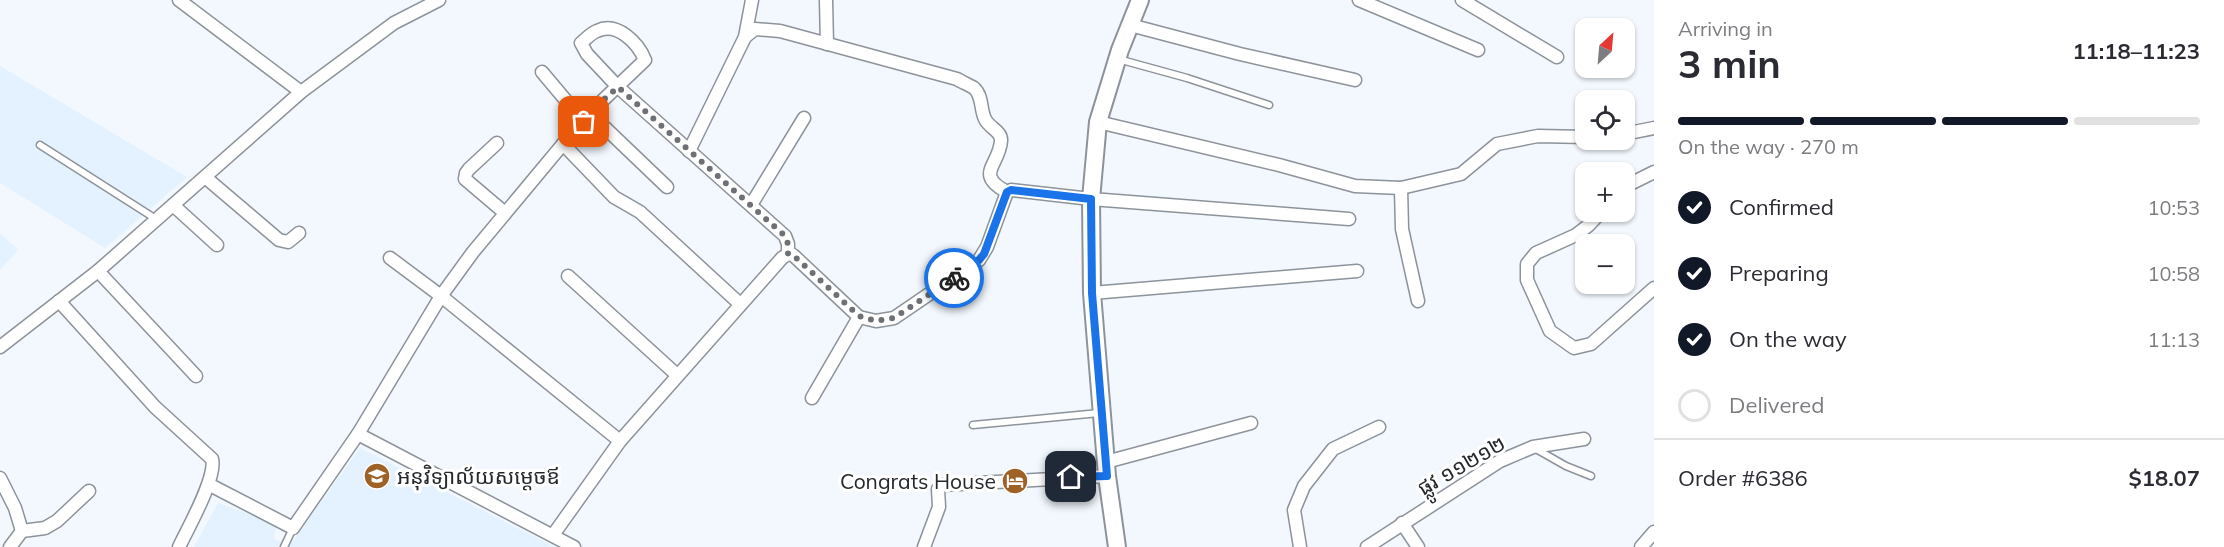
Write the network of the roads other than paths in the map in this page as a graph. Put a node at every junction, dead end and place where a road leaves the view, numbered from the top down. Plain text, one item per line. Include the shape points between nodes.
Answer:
1 (179, 0) edge
2 (439, 0) edge
3 (752, 0) edge
4 (826, 0) edge
5 (1140, 0) edge
6 (1359, 0) edge
7 (1462, 0) edge
8 (1130, 25) junction
9 (745, 37) junction
10 (827, 44) junction
11 (1478, 50) dead end
12 (1557, 57) dead end
13 (1117, 59) junction
14 (542, 72) dead end
15 (1355, 80) dead end
16 (618, 87) junction
17 (301, 92) junction
18 (1269, 105) dead end
19 (596, 113) junction
20 (804, 118) dead end
21 (584, 122) junction
22 (1098, 122) junction
23 (1654, 128) edge
24 (1635, 132) edge
25 (1575, 137) edge
26 (497, 143) dead end
27 (563, 144) junction
28 (40, 145) dead end
29 (689, 151) junction
30 (1654, 172) edge
31 (205, 177) junction
32 (1635, 182) edge
33 (667, 187) dead end
34 (1401, 188) junction
35 (1007, 192) junction
36 (1091, 199) junction
37 (173, 205) junction
38 (751, 205) junction
39 (505, 213) junction
40 (157, 219) junction
41 (1349, 219) dead end
42 (1592, 222) edge
43 (299, 233) dead end
44 (217, 245) dead end
45 (788, 254) junction
46 (390, 258) dead end
47 (98, 271) junction
48 (1357, 271) dead end
49 (568, 276) dead end
50 (1654, 288) edge
51 (1092, 293) junction
52 (441, 296) junction
53 (59, 301) junction
54 (1418, 301) dead end
55 (740, 304) junction
56 (859, 316) junction
57 (0, 347) edge
58 (677, 375) junction
59 (196, 376) dead end
60 (812, 398) dead end
61 (1103, 412) junction
62 (1251, 423) dead end
63 (973, 425) dead end
64 (1379, 427) dead end
65 (358, 434) junction
66 (1584, 439) dead end
67 (620, 441) junction
68 (1533, 447) junction
69 (1107, 469) junction
70 (1591, 476) dead end
71 (0, 478) edge
72 (208, 487) junction
73 (89, 491) dead end
74 (1402, 523) junction
75 (293, 528) junction
76 (22, 531) junction
77 (1654, 532) edge
78 (553, 535) junction
79 (10, 547) edge
80 (179, 547) edge
81 (284, 547) edge
82 (574, 547) edge
83 (924, 547) edge
84 (1117, 547) edge
85 (1300, 547) edge
86 (1367, 547) edge
87 (1418, 547) edge
88 (1641, 547) edge

1 - 17 street
2 - 17 street via 394,23
3 - 9 street
4 - 10 street
5 - 8 main road
6 - 11 street
7 - 12 street
8 - 13 main road
8 - 15 street
9 - 10 street via 755,29 767,29
9 - 29 street
10 - 35 street via 957,79 974,88 985,120 1000,134 989,174 994,185
13 - 18 lane
13 - 22 main road
14 - 21 street
16 - 16 street via 581,43 597,30 613,28 625,34 645,60
16 - 19 street via 600,103
16 - 29 street
17 - 31 street
19 - 21 street
19 - 33 street via 598,121
20 - 38 street
21 - 27 street
22 - 34 street via 1355,186
22 - 36 main road
23 - 24 street
25 - 34 street via 1538,135 1497,144 1461,174
26 - 39 street via 469,169 465,180
27 - 39 street
27 - 55 street via 614,197 640,212
28 - 40 lane
29 - 38 street
30 - 32 street
31 - 37 street
31 - 43 street via 279,240 288,242
34 - 54 street via 1402,229
35 - 36 street
35 - 56 street via 979,260 894,318 876,321
36 - 41 street
36 - 51 main road
37 - 40 street
37 - 44 street
38 - 45 street via 785,236
39 - 52 street
40 - 47 street
42 - 50 street via 1576,235 1536,253 1527,264 1527,280 1550,331 1574,348 1591,344
45 - 55 street
45 - 56 street
46 - 52 street
47 - 53 street
47 - 59 street
48 - 51 street
49 - 58 street
51 - 61 main road
52 - 65 street
52 - 67 street
53 - 57 street
53 - 72 street via 155,407 212,459
55 - 58 street
56 - 60 street
58 - 67 street
61 - 63 lane
61 - 69 main road
62 - 69 street
64 - 85 street via 1333,449 1304,486 1294,510
65 - 75 street
65 - 78 street
66 - 68 street, ផ្លូវ ១១២១២
67 - 78 street
68 - 70 lane
68 - 74 street, ផ្លូវ ១១២១២ via 1500,461
69 - 83 street via 942,485 938,489 939,507
69 - 84 main road
71 - 76 street
72 - 75 street
72 - 80 street
73 - 76 street via 57,521 45,528
74 - 86 street, ផ្លូវ ១១២១២
74 - 87 street
75 - 81 lane
76 - 79 street
77 - 88 street
78 - 82 street

